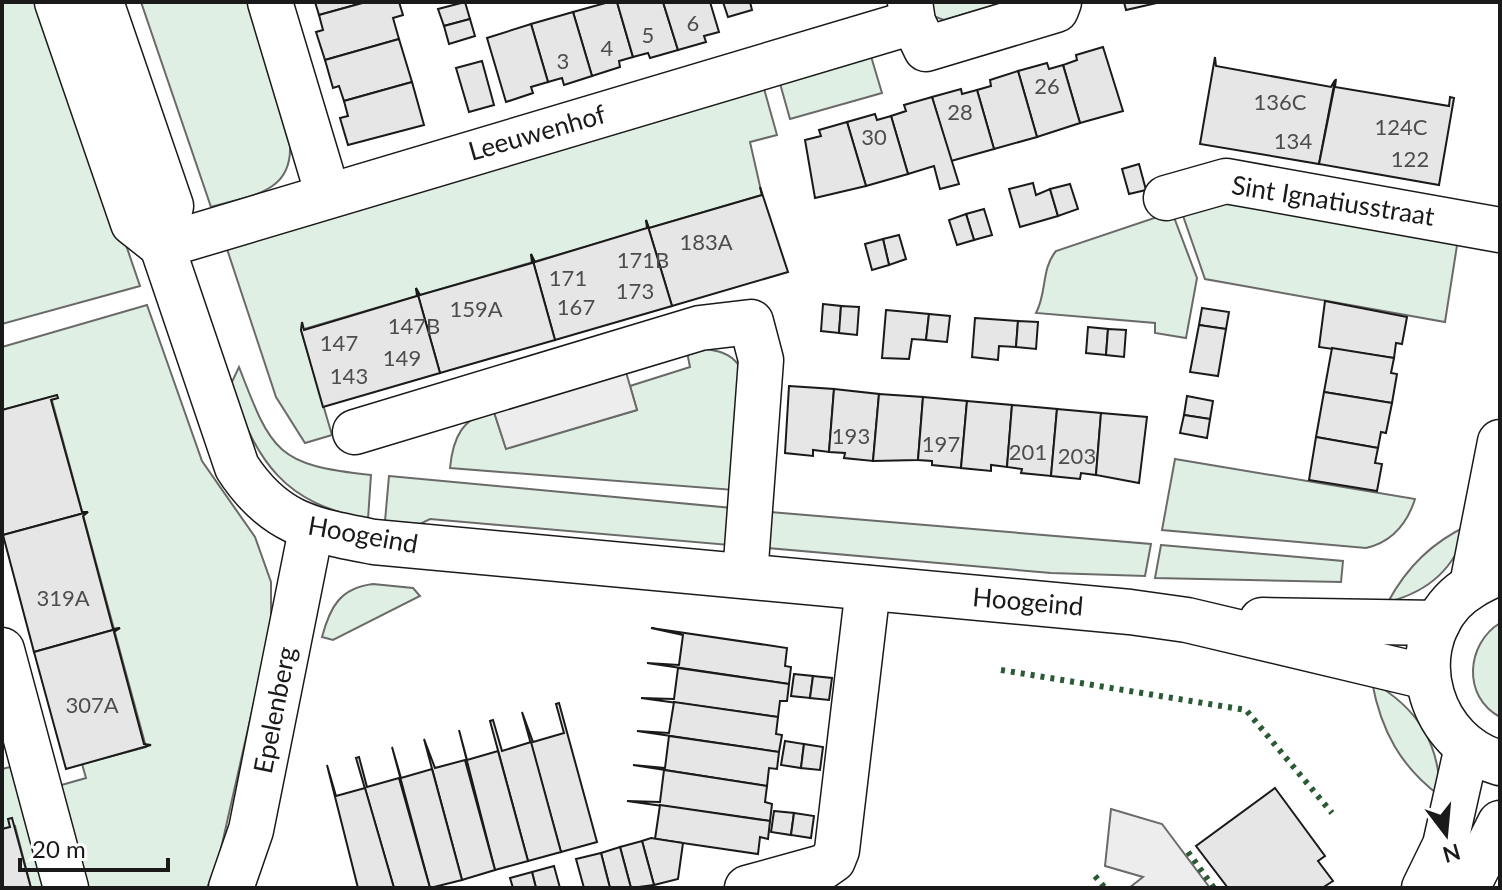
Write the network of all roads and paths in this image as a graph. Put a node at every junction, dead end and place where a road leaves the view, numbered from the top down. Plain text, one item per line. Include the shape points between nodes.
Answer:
1 (57, 2) edge
2 (101, 2) edge
3 (270, 2) edge
4 (1059, 2) edge
5 (911, 12) edge
6 (328, 195) junction
7 (1166, 198) dead end
8 (1500, 230) edge
9 (162, 246) junction
10 (355, 432) dead end
11 (1500, 442) edge
12 (311, 530) junction
13 (745, 576) junction
14 (1486, 578) edge
15 (868, 588) junction
16 (1187, 620) junction
17 (1438, 623) junction
18 (2, 650) edge
19 (1427, 677) junction
20 (1484, 755) edge
21 (1500, 823) edge
22 (66, 888) edge
23 (231, 888) edge
24 (747, 888) edge
25 (1424, 888) edge
26 (1467, 888) edge

1 - 9 street via 133,223
2 - 9 street via 171,206
3 - 6 street
4 - 5 street, Leeuwenhof via 1056,10 926,49
5 - 6 street, Leeuwenhof
6 - 9 street, Leeuwenhof
7 - 8 street, Sint Ignatiusstraat via 1226,181
9 - 12 street, Hoogeind via 237,467 255,494
10 - 13 street via 700,328 751,322 761,360
11 - 14 street
12 - 13 street, Hoogeind via 374,542
12 - 23 street, Epelenberg via 251,830
13 - 15 street, Hoogeind
14 - 17 street via 1452,602
15 - 16 street, Hoogeind
15 - 24 street via 833,860
16 - 17 street, Hoogeind
16 - 19 street, Hoogeind
17 - 19 street via 1428,649
18 - 22 street
19 - 20 street via 1433,704 1447,728
20 - 25 street
21 - 26 street

